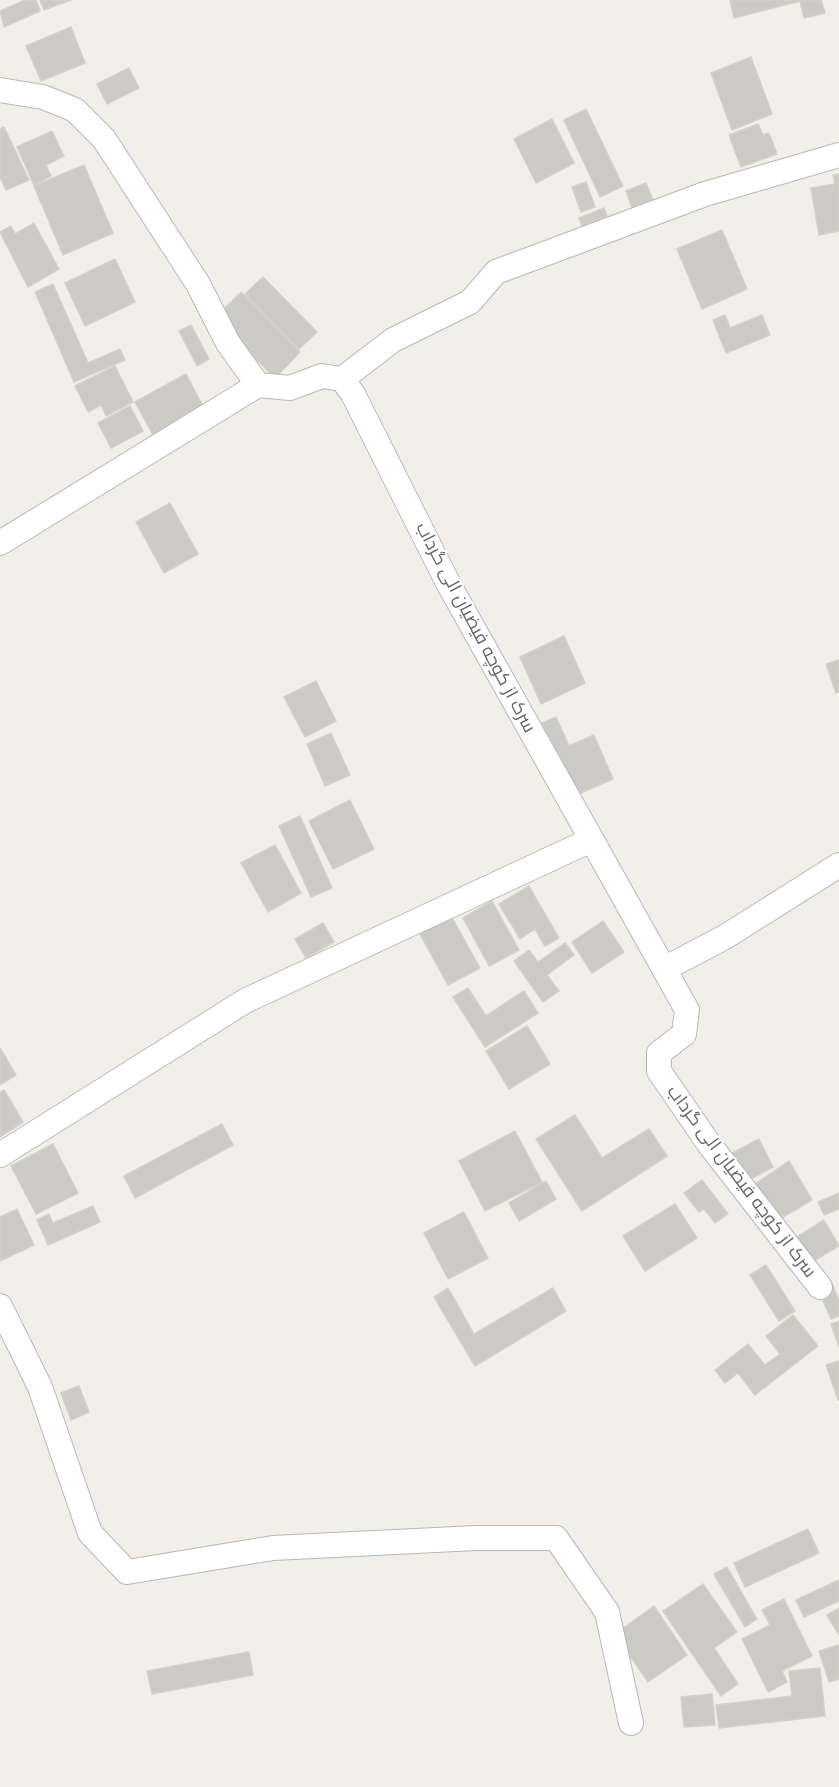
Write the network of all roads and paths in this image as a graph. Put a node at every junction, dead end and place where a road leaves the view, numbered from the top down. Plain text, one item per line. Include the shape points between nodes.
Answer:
1 (0, 90) edge
2 (839, 155) edge
3 (342, 379) junction
4 (258, 385) junction
5 (0, 543) edge
6 (591, 840) junction
7 (839, 865) edge
8 (664, 969) junction
9 (0, 1155) edge
10 (820, 1287) dead end
11 (0, 1305) edge
12 (631, 1723) dead end

1 - 4 street via 43,97 75,110 104,140 198,284 228,343
2 - 3 street via 705,194 496,272 470,302 393,340
3 - 4 street via 322,376 290,388
3 - 6 street, سرک از کوچه فیضیان الی گرداب via 353,393 448,583
4 - 5 street
6 - 8 street, سرک از کوچه فیضیان الی گرداب
6 - 9 street via 245,1001
7 - 8 street via 725,937
8 - 10 street, سرک از کوچه فیضیان الی گرداب via 687,1010 684,1034 659,1053 659,1071 709,1144
11 - 12 street via 40,1387 90,1533 127,1572 273,1548 556,1538 607,1612

